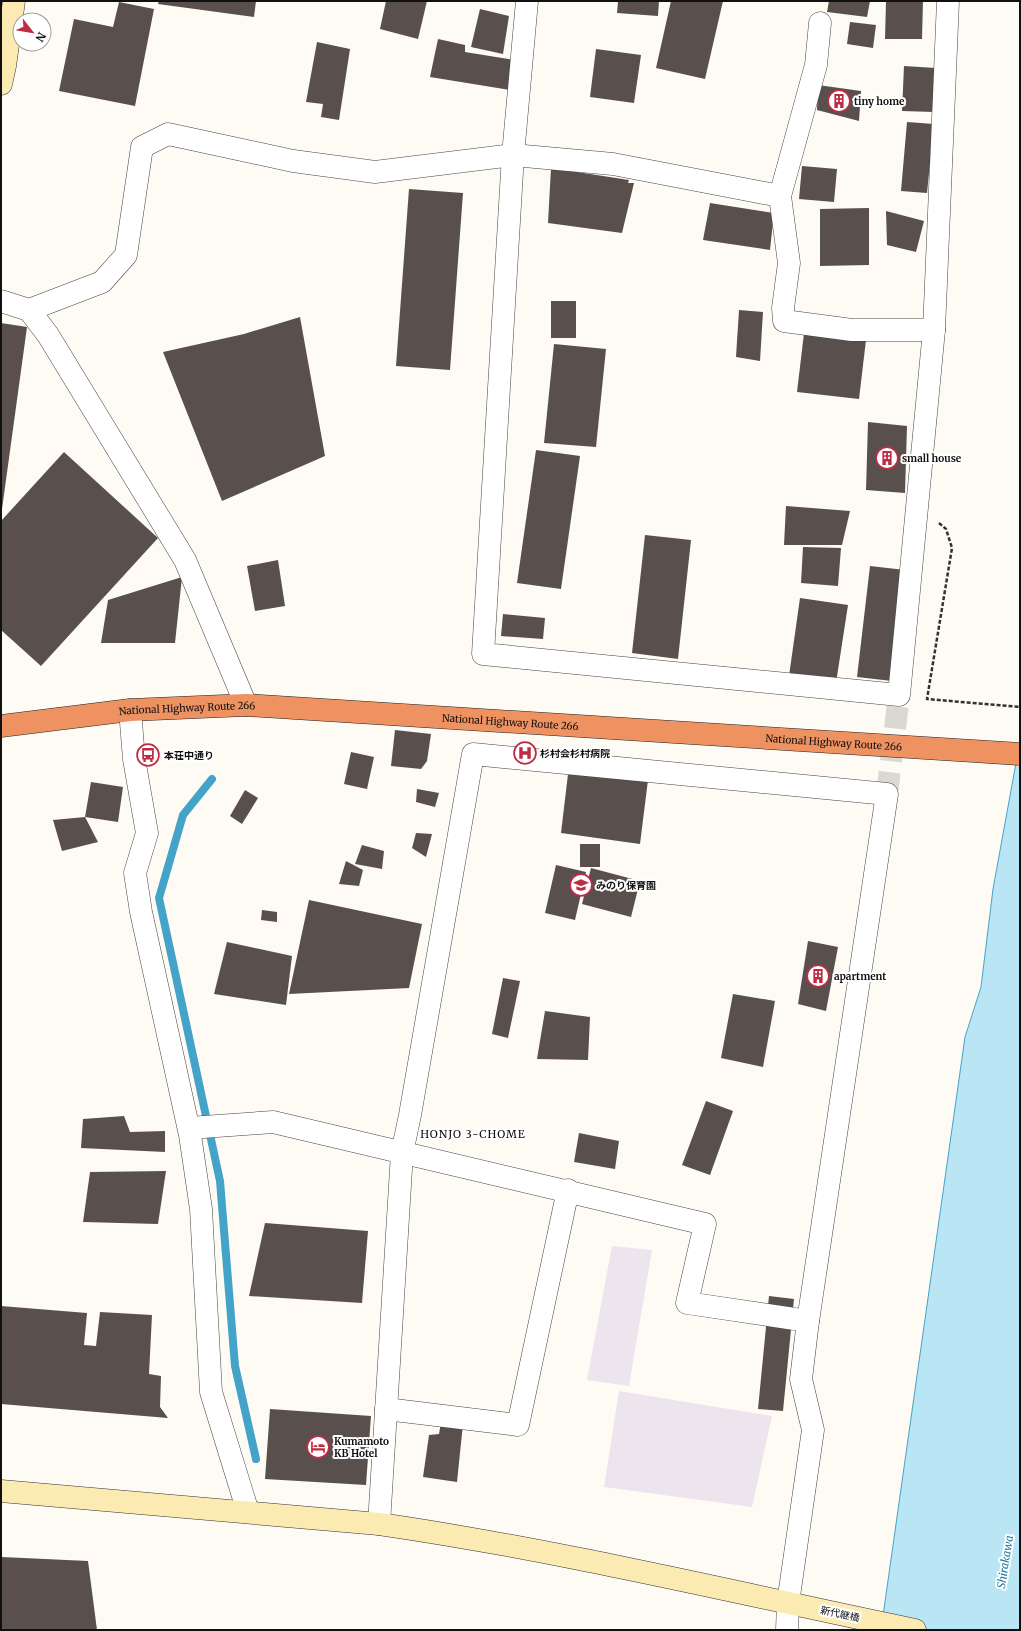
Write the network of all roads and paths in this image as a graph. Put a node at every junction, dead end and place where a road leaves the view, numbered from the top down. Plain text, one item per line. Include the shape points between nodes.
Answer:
1 (14, 1) edge
2 (527, 1) edge
3 (948, 1) edge
4 (820, 24) dead end
5 (2, 72) edge
6 (513, 156) junction
7 (780, 196) junction
8 (1, 301) edge
9 (29, 310) junction
10 (934, 330) junction
11 (927, 699) dead end
12 (246, 705) junction
13 (1020, 707) edge
14 (130, 710) junction
15 (1, 726) edge
16 (1020, 754) edge
17 (188, 1128) junction
18 (402, 1153) junction
19 (568, 1190) junction
20 (808, 1321) junction
21 (386, 1409) junction
22 (1, 1491) edge
23 (248, 1512) junction
24 (379, 1524) junction
25 (788, 1603) junction
26 (787, 1630) edge
27 (916, 1630) edge

1 - 5 street
2 - 6 street
3 - 10 street
4 - 7 street via 816,65
6 - 7 street via 613,164
6 - 9 street via 374,172 293,161 168,134 142,147 126,255 102,282
6 - 10 street via 483,654 899,695
7 - 10 street via 789,263 783,308 784,321 852,330
8 - 9 street
9 - 12 street via 48,335 185,560
11 - 13 path
12 - 14 highway, National Highway Route 266
12 - 16 highway, National Highway Route 266
14 - 15 highway, National Highway Route 266
14 - 17 street via 134,759 147,833 135,873 141,912
17 - 18 street via 273,1122
17 - 23 street via 201,1208 211,1392
18 - 19 street
18 - 20 street via 473,754 887,794
18 - 21 street
19 - 20 street via 705,1224 687,1303
19 - 21 street via 518,1425
20 - 25 street via 801,1379 813,1430
21 - 24 street
22 - 23 street, 新代継橋
23 - 24 street, 新代継橋
24 - 25 street, 新代継橋 via 470,1537
25 - 26 street
25 - 27 street, 新代継橋

